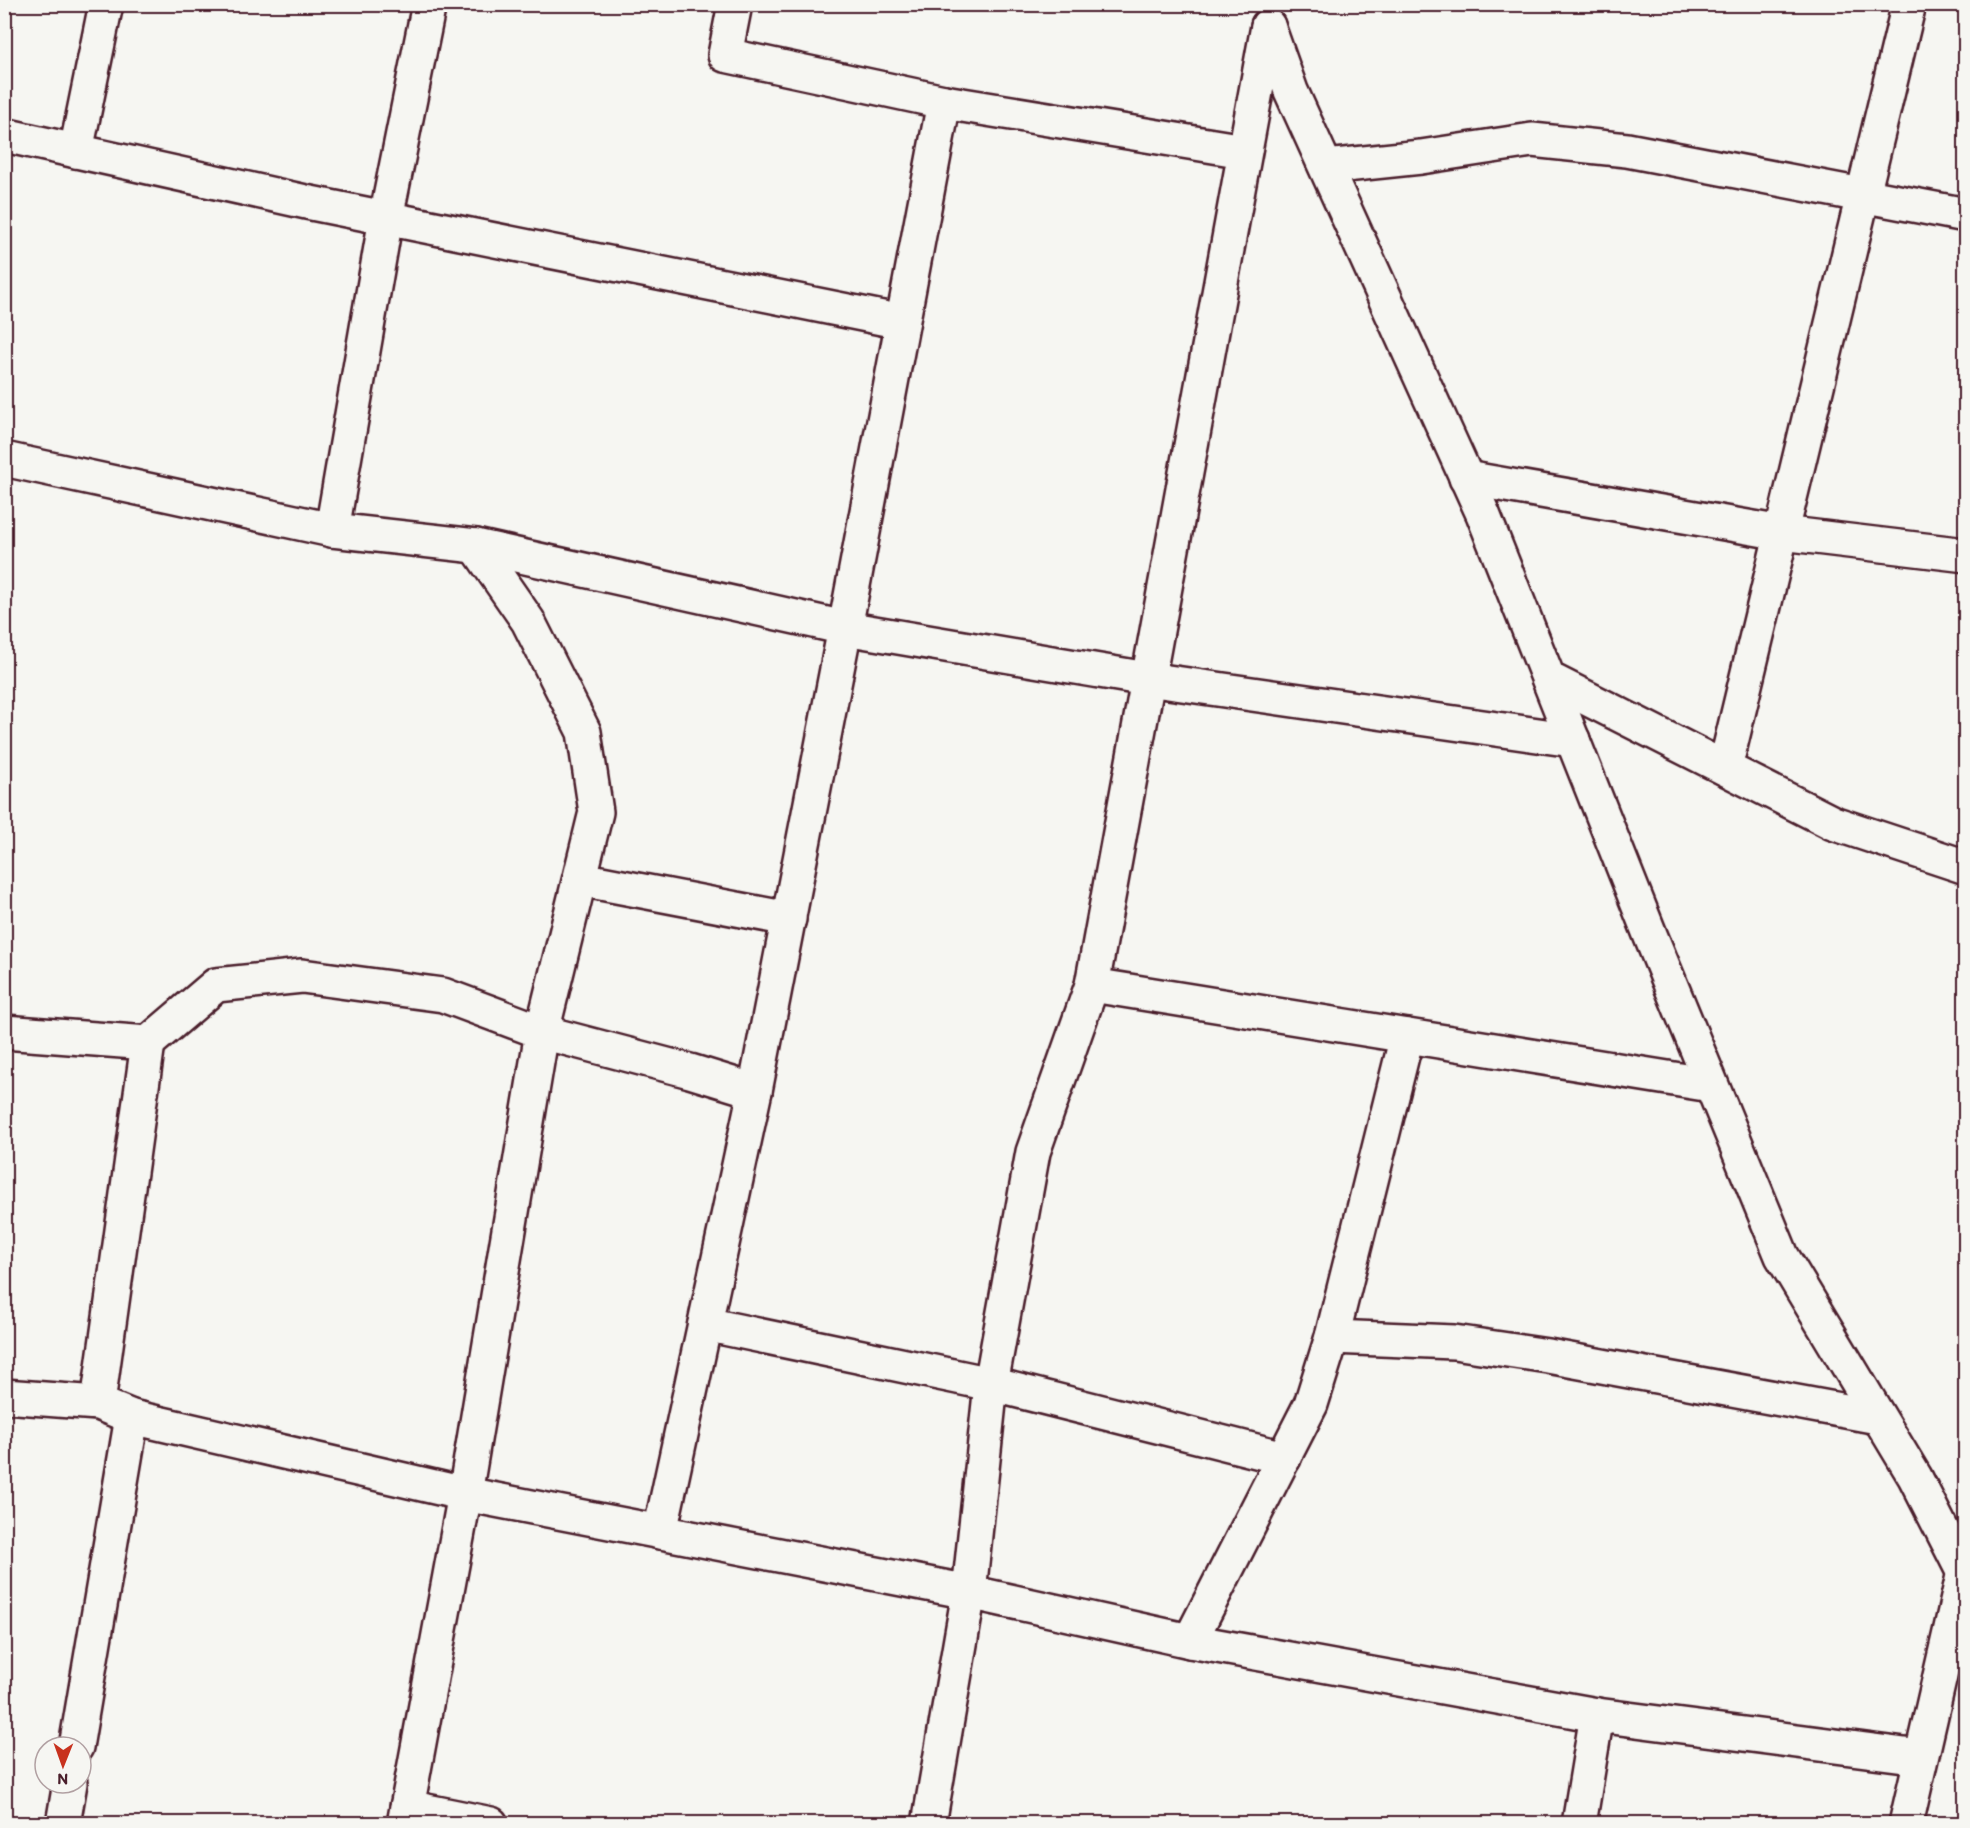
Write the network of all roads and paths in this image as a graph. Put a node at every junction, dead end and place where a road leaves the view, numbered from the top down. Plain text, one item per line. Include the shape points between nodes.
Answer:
1 (106, 4) edge
2 (429, 4) edge
3 (735, 4) edge
4 (1909, 4) edge
5 (1264, 15) edge
6 (944, 102) junction
7 (4, 135) edge
8 (76, 151) junction
9 (1244, 151) junction
10 (1326, 167) junction
11 (1864, 195) junction
12 (1965, 215) edge
13 (386, 218) junction
14 (902, 322) junction
15 (4, 459) edge
16 (1466, 477) junction
17 (332, 530) junction
18 (1782, 533) junction
19 (476, 546) junction
20 (1965, 555) edge
21 (845, 628) junction
22 (1147, 679) junction
23 (1549, 679) junction
24 (1573, 740) junction
25 (1725, 768) junction
26 (1965, 867) edge
27 (580, 879) junction
28 (789, 920) junction
29 (1092, 985) junction
30 (4, 1032) edge
31 (542, 1032) junction
32 (1407, 1036) junction
33 (148, 1042) junction
34 (1711, 1085) junction
35 (755, 1091) junction
36 (705, 1324) junction
37 (1332, 1337) junction
38 (991, 1384) junction
39 (4, 1395) edge
40 (98, 1402) junction
41 (132, 1417) junction
42 (1878, 1417) junction
43 (1284, 1458) junction
44 (465, 1494) junction
45 (660, 1532) junction
46 (1965, 1572) edge
47 (969, 1592) junction
48 (1190, 1641) junction
49 (1598, 1715) junction
50 (78, 1735) edge
51 (1920, 1757) junction
52 (68, 1795) edge
53 (406, 1815) edge
54 (63, 1824) edge
55 (491, 1824) edge
56 (929, 1824) edge
57 (1579, 1824) edge
58 (1906, 1824) edge

1 - 8 street
2 - 13 street
3 - 6 street via 725,55
4 - 11 street
5 - 9 street
5 - 10 street
6 - 9 street
6 - 14 street
7 - 8 street
8 - 13 street
9 - 22 street
10 - 11 street via 1532,140 1628,150
10 - 16 street
11 - 12 street
11 - 18 street
13 - 14 street
13 - 17 street
14 - 21 street
15 - 17 street
16 - 18 street
16 - 23 street
17 - 19 street
18 - 20 street
18 - 25 street
19 - 21 street
19 - 27 street via 528,621 584,732 596,812
21 - 22 street
21 - 28 street
22 - 24 street
22 - 29 street
23 - 24 street
23 - 25 street
24 - 34 street
25 - 26 street via 1833,823
27 - 28 street
27 - 31 street
28 - 35 street
29 - 32 street
29 - 38 street via 1033,1152
30 - 33 street
31 - 33 street via 444,995 302,976 216,985
31 - 35 street
31 - 44 street
32 - 34 street
32 - 37 street
33 - 40 street
34 - 42 street via 1782,1256
35 - 36 street
36 - 38 street
36 - 45 street
37 - 42 street via 1455,1342
37 - 43 street via 1311,1404
38 - 43 street
38 - 47 street
39 - 40 street
40 - 41 street
41 - 44 street
41 - 50 street
42 - 46 street
43 - 48 street
44 - 45 street
44 - 53 street
45 - 47 street
46 - 51 street
47 - 48 street
47 - 56 street
48 - 49 street
49 - 51 street
49 - 57 street
51 - 58 street
52 - 54 street
53 - 55 street

